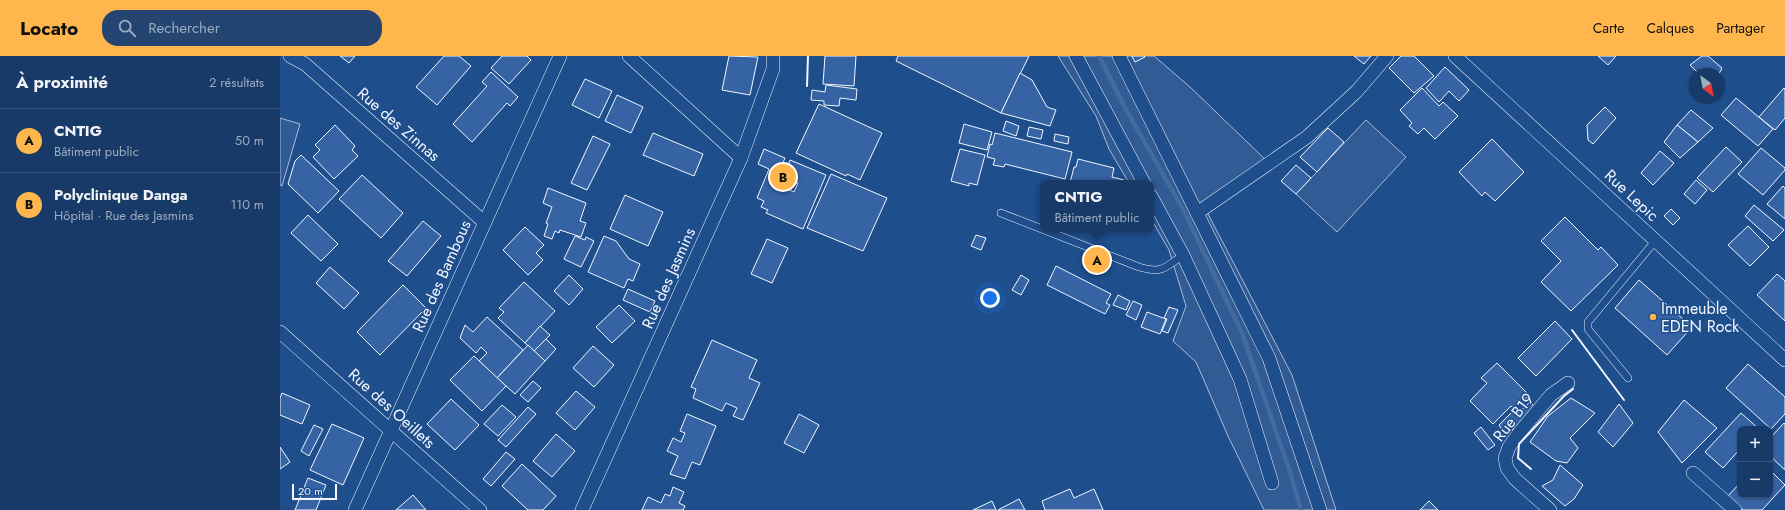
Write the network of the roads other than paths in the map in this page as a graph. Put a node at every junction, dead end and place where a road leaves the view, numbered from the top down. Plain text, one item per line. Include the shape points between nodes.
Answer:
1 (292, 56) edge
2 (560, 56) edge
3 (629, 56) edge
4 (773, 56) edge
5 (1076, 56) edge
6 (1119, 56) edge
7 (1387, 56) edge
8 (1455, 56) edge
9 (741, 158) junction
10 (1142, 180) edge
11 (1154, 202) edge
12 (1001, 213) dead end
13 (1197, 213) junction
14 (484, 222) junction
15 (1040, 228) edge
16 (1050, 232) edge
17 (1656, 240) junction
18 (1183, 255) junction
19 (280, 332) edge
20 (1785, 360) edge
21 (1628, 378) dead end
22 (1568, 383) dead end
23 (391, 429) junction
24 (1693, 473) dead end
25 (1272, 483) dead end
26 (355, 510) edge
27 (480, 510) edge
28 (582, 510) edge
29 (1320, 510) edge
30 (1550, 510) edge
31 (1735, 510) edge

1 - 14 street, Rue des Zinnas via 305,64
2 - 14 street, Rue des Bambous
3 - 9 street
4 - 9 street, Rue des Jasmins via 772,69
5 - 10 street
6 - 13 street
7 - 13 street via 1357,91 1307,137
8 - 17 street, Rue Lepic
9 - 28 street, Rue des Jasmins
11 - 18 street
12 - 15 lane
13 - 29 street via 1269,358
14 - 23 street, Rue des Bambous
16 - 18 lane via 1154,271 1165,268
17 - 20 street, Rue Lepic
17 - 21 lane via 1588,322 1588,329
18 - 25 street via 1240,379
19 - 23 street, Rue des Oeillets
22 - 30 street, Rue B19 via 1546,401 1519,433 1505,458 1507,468 1515,478
23 - 26 street, Rue des Bambous
23 - 27 street, Rue des Oeillets
24 - 31 street

